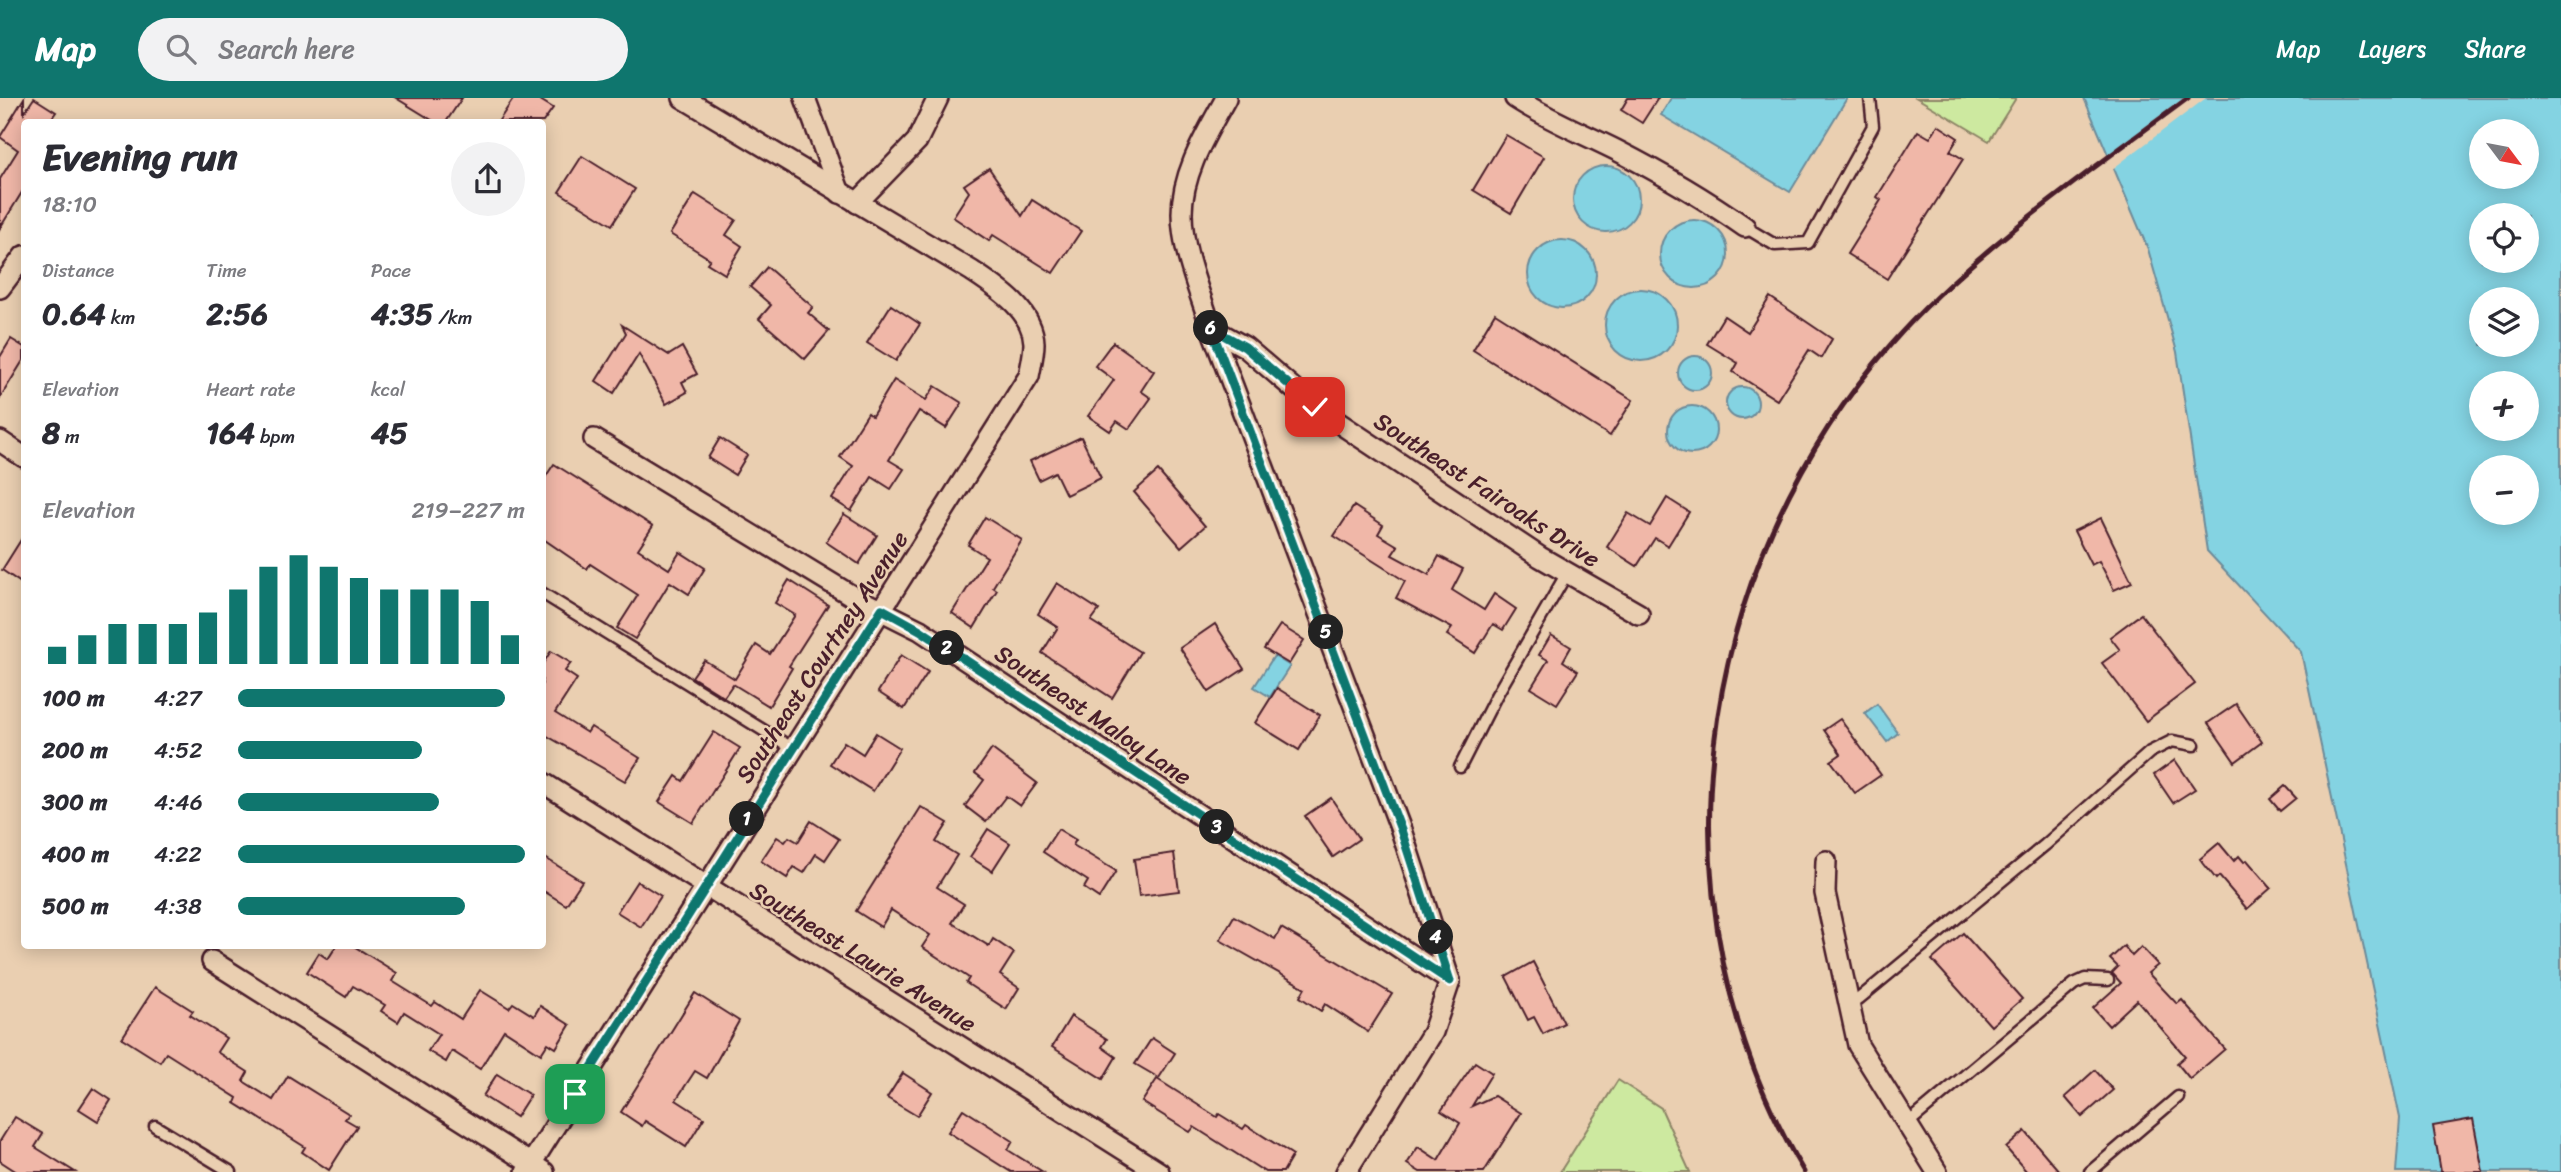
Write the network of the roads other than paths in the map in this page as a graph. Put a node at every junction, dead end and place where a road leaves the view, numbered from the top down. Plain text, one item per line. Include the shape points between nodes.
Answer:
1 (683, 98) edge
2 (804, 98) edge
3 (938, 98) edge
4 (1226, 98) edge
5 (1516, 98) edge
6 (1870, 98) edge
7 (848, 198) junction
8 (1745, 228) joint
9 (21, 260) edge
10 (0, 288) edge
11 (1211, 328) junction
12 (594, 439) dead end
13 (0, 441) edge
14 (21, 455) edge
15 (1567, 573) junction
16 (546, 595) edge
17 (882, 609) junction
18 (1639, 614) dead end
19 (2194, 745) dead end
20 (792, 748) junction
21 (1460, 767) dead end
22 (546, 785) edge
23 (1826, 861) dead end
24 (705, 886) junction
25 (212, 961) dead end
26 (2108, 980) dead end
27 (1450, 981) junction
28 (1850, 1006) junction
29 (2178, 1097) dead end
30 (1907, 1124) junction
31 (155, 1126) dead end
32 (534, 1169) edge
33 (231, 1172) edge
34 (1158, 1172) edge
35 (1346, 1172) edge
36 (1937, 1172) edge
37 (2090, 1172) edge

1 - 7 street
2 - 7 street
3 - 7 street via 917,141
4 - 11 street via 1187,178 1182,213 1188,253
5 - 8 street via 1697,193
6 - 8 lane via 1873,126 1808,243 1775,245
7 - 17 street, Southeast Courtney Avenue via 1001,291 1024,314 1034,341 1030,376
9 - 10 street
11 - 15 street, Southeast Fairoaks Drive via 1245,347 1315,407
11 - 27 street via 1401,830
12 - 17 street, Southeast Maloy Lane via 854,597
13 - 14 street
15 - 18 street, Southeast Fairoaks Drive
15 - 21 lane
16 - 20 lane
17 - 20 street, Southeast Courtney Avenue
17 - 27 street, Southeast Maloy Lane
19 - 28 lane via 2172,741 2150,752
20 - 24 street, Southeast Courtney Avenue
22 - 24 street, Southeast Laurie Avenue
23 - 28 street via 1825,893
24 - 32 street, Southeast Courtney Avenue
24 - 34 street, Southeast Laurie Avenue
25 - 32 street
26 - 30 lane via 2085,979 2074,984
27 - 35 street via 1433,1031
28 - 30 street via 1858,1045
29 - 37 lane
30 - 36 street
31 - 33 lane

